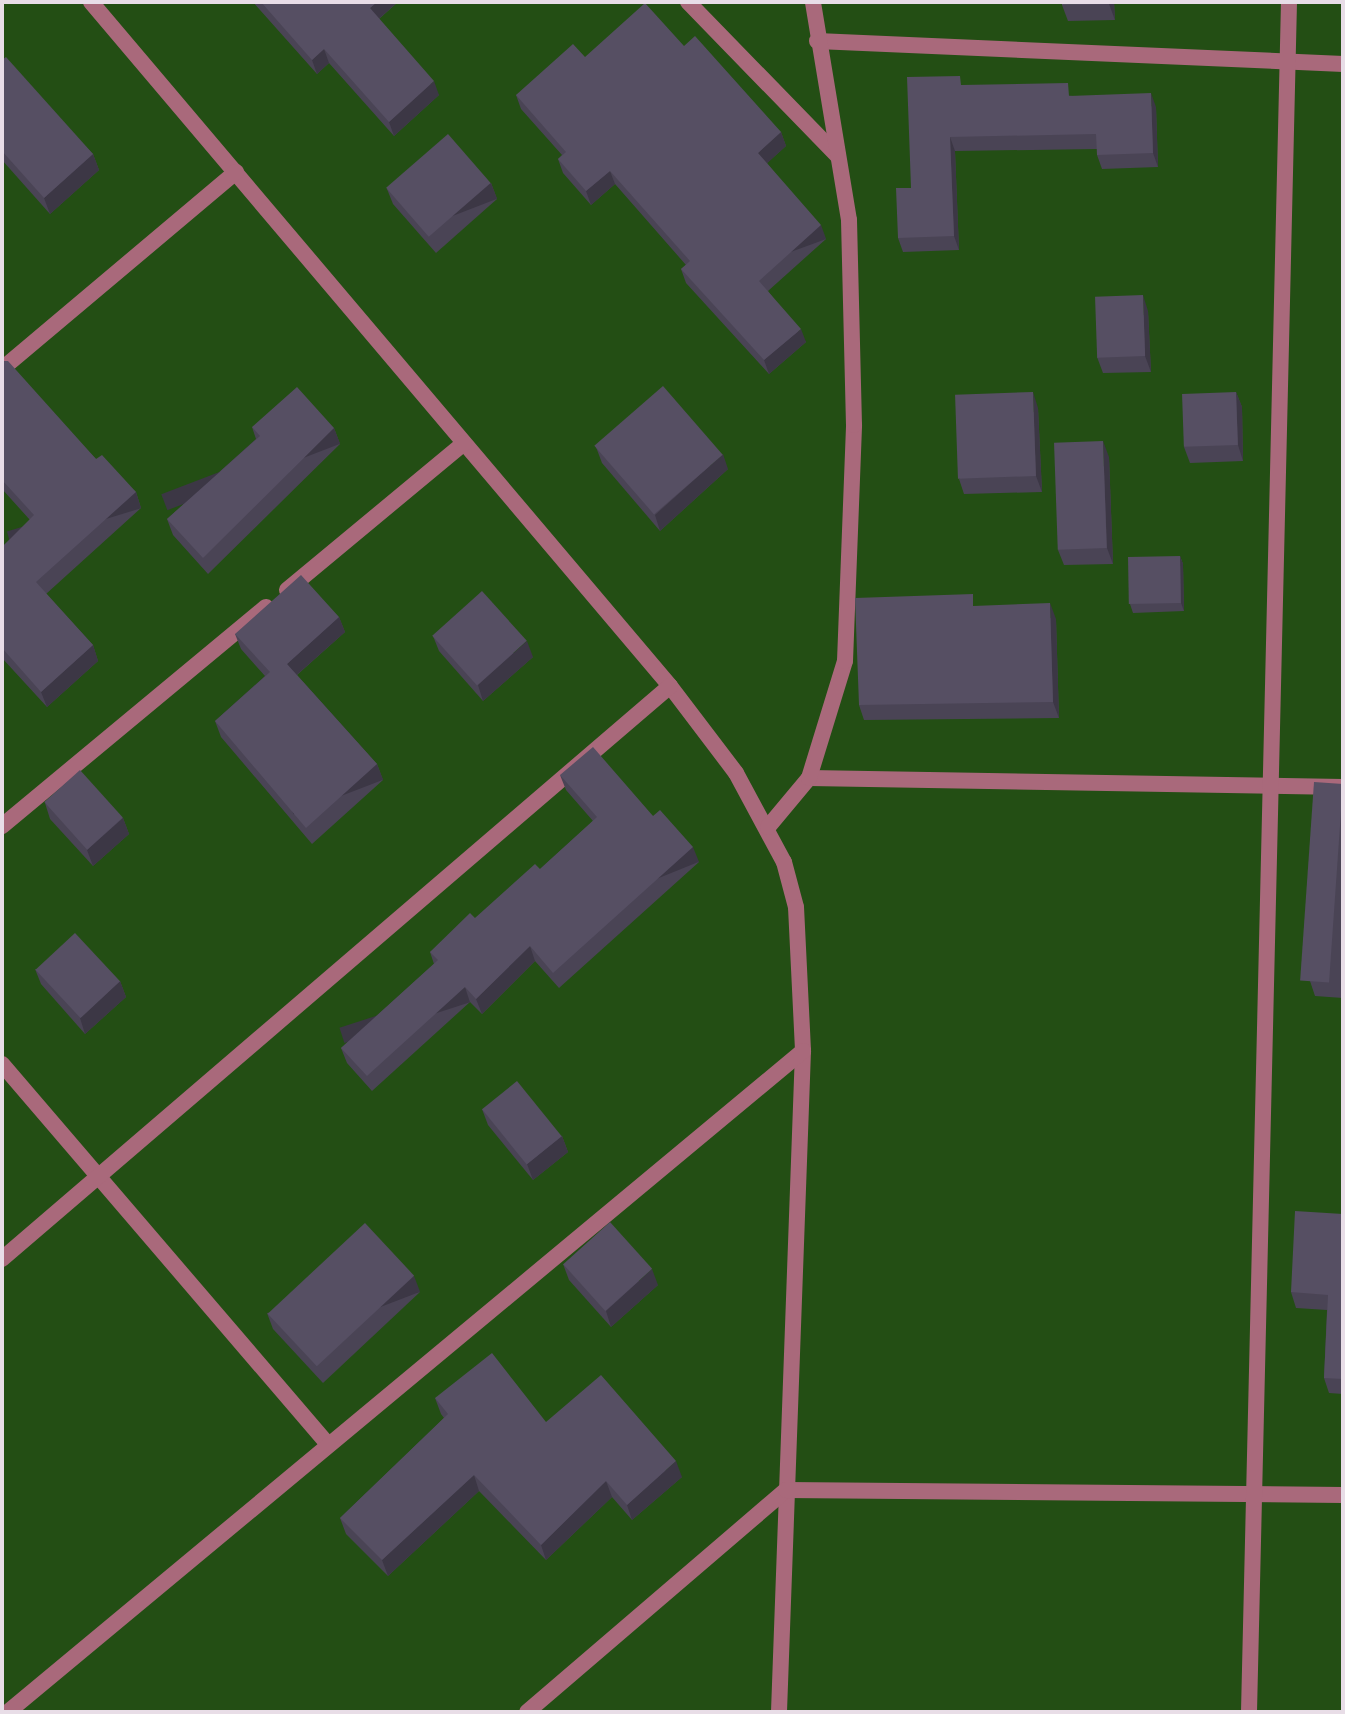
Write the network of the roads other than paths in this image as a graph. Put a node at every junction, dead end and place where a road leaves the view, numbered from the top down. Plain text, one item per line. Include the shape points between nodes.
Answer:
1 (91, 2) edge
2 (688, 2) edge
3 (813, 2) edge
4 (1289, 2) edge
5 (817, 41) junction
6 (1288, 62) junction
7 (1343, 64) edge
8 (839, 157) junction
9 (236, 172) junction
10 (2, 369) edge
11 (464, 443) junction
12 (670, 686) junction
13 (809, 778) junction
14 (1275, 785) junction
15 (1343, 787) edge
16 (2, 826) edge
17 (768, 827) junction
18 (803, 1051) junction
19 (2, 1064) edge
20 (95, 1172) junction
21 (2, 1259) edge
22 (325, 1441) junction
23 (786, 1490) junction
24 (1256, 1494) junction
25 (1343, 1495) edge
26 (8, 1712) edge
27 (527, 1712) edge
28 (779, 1712) edge
29 (1249, 1712) edge

1 - 9 street
2 - 8 street
3 - 5 street
4 - 6 street
5 - 6 street
5 - 8 street
6 - 7 street
6 - 14 street
8 - 13 street via 849,220 854,425 845,661
9 - 10 street
9 - 11 street
11 - 12 street
11 - 16 street
12 - 17 street
12 - 20 street
13 - 14 street
13 - 17 street
14 - 15 street
14 - 24 street
17 - 18 street via 796,907
18 - 22 street
18 - 23 street
19 - 20 street
20 - 21 street
20 - 22 street
22 - 26 street
23 - 24 street
23 - 27 street
23 - 28 street
24 - 25 street
24 - 29 street

